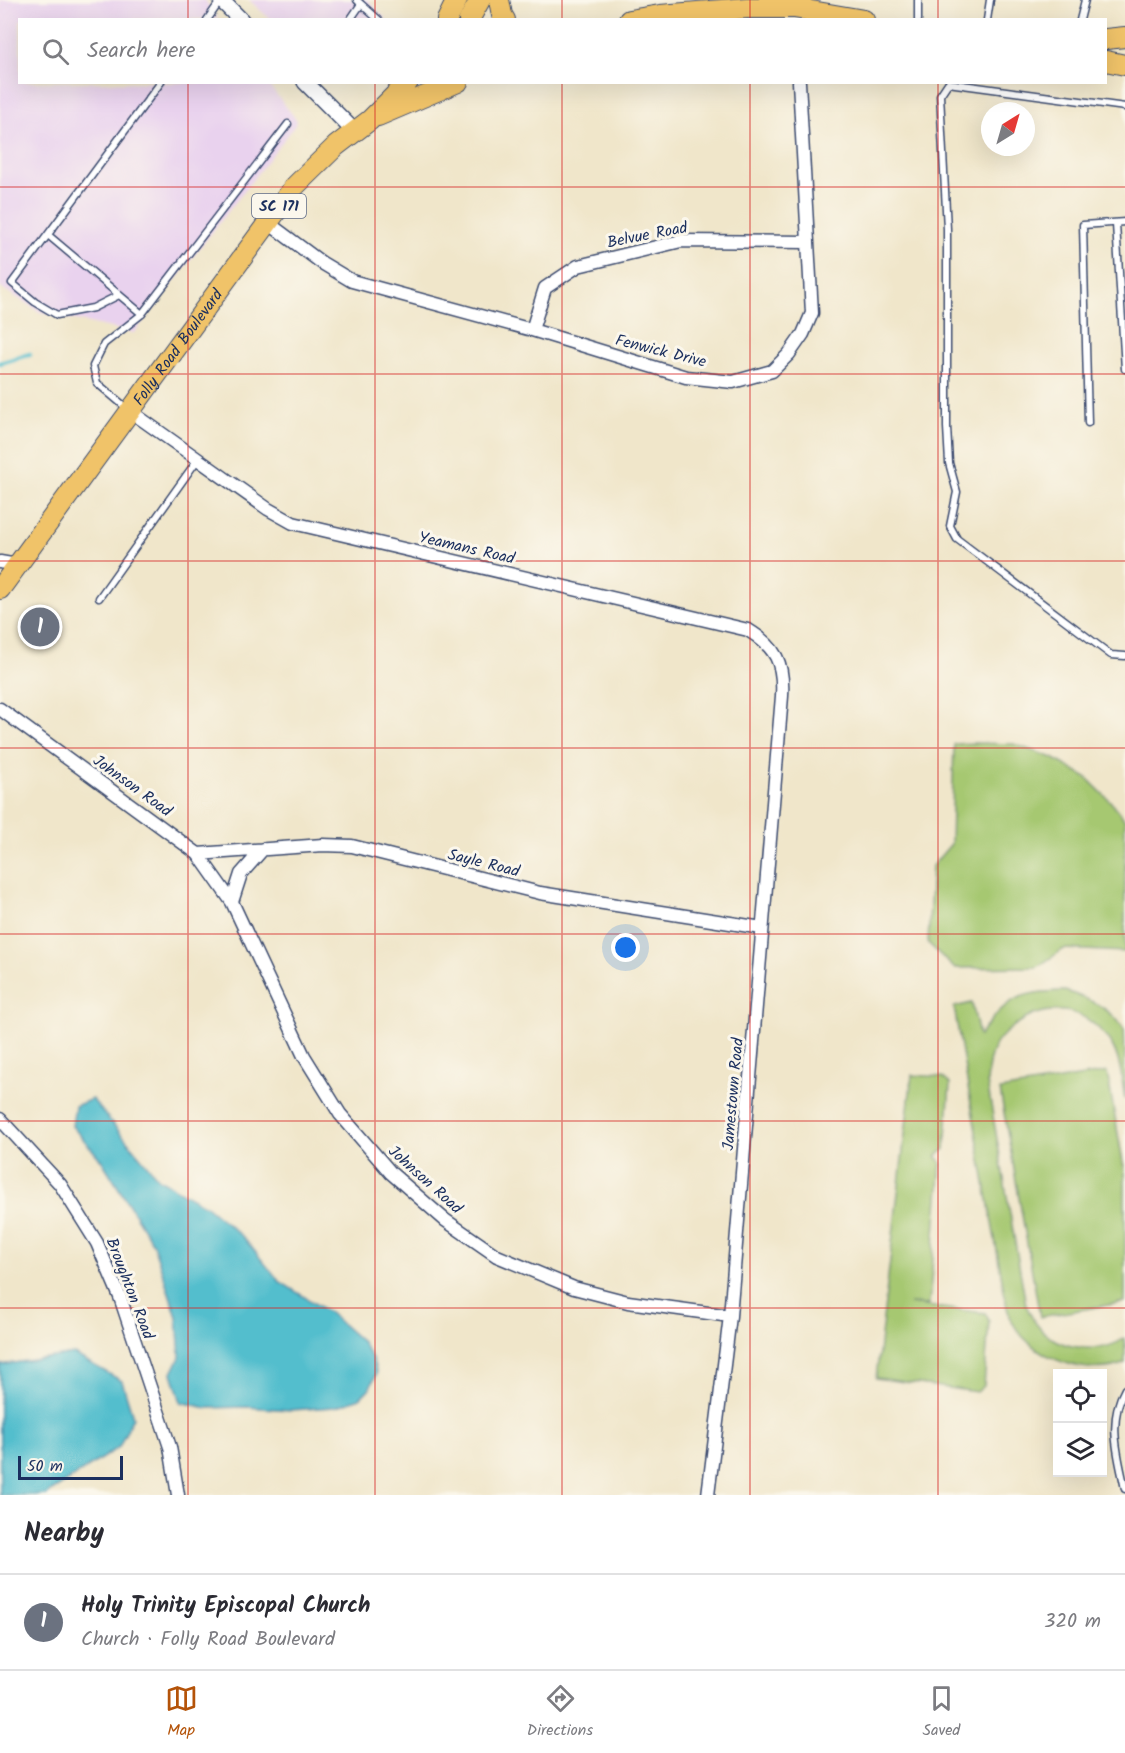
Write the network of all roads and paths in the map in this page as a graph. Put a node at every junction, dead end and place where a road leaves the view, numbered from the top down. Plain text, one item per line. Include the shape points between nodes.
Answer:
1 (221, 0) edge
2 (457, 0) edge
3 (480, 0) edge
4 (499, 0) edge
5 (918, 0) edge
6 (990, 0) edge
7 (1085, 0) edge
8 (359, 2) edge
9 (794, 9) edge
10 (208, 18) edge
11 (239, 18) edge
12 (351, 18) edge
13 (377, 18) edge
14 (448, 18) edge
15 (470, 18) edge
16 (504, 18) edge
17 (641, 18) edge
18 (851, 18) edge
19 (918, 18) edge
20 (987, 18) edge
21 (1080, 18) edge
22 (1125, 36) edge
23 (1107, 39) edge
24 (1107, 61) edge
25 (1125, 65) edge
26 (159, 84) edge
27 (308, 84) edge
28 (406, 84) edge
29 (454, 84) edge
30 (798, 84) edge
31 (947, 84) edge
32 (955, 84) edge
33 (1125, 107) edge
34 (288, 124) dead end
35 (362, 125) junction
36 (267, 222) junction
37 (1125, 222) edge
38 (1116, 224) junction
39 (48, 235) junction
40 (808, 242) junction
41 (119, 295) junction
42 (141, 314) junction
43 (532, 330) junction
44 (1125, 369) edge
45 (130, 411) junction
46 (1088, 423) dead end
47 (198, 459) junction
48 (9, 564) edge
49 (0, 589) edge
50 (99, 598) dead end
51 (1125, 656) edge
52 (782, 696) joint
53 (0, 709) edge
54 (263, 849) junction
55 (198, 854) junction
56 (232, 902) junction
57 (762, 928) junction
58 (0, 1119) edge
59 (730, 1316) junction
60 (1125, 1389) edge
61 (1125, 1489) edge
62 (178, 1495) edge
63 (708, 1495) edge

1 - 10 lane
1 - 11 street
2 - 14 main road
3 - 15 main road
4 - 16 main road
5 - 19 lane
6 - 20 lane
7 - 21 lane
8 - 12 lane
8 - 13 lane
9 - 17 main road via 747,8
9 - 18 main road
22 - 23 main road
24 - 25 main road
26 - 39 lane
27 - 35 street
28 - 35 main road, Folly Road Boulevard / SC 171
29 - 35 main road, Folly Road Boulevard
30 - 40 street, Fenwick Drive
31 - 51 lane via 940,95 947,229 949,463 957,492 950,526 957,539 1111,655
32 - 33 lane
34 - 42 lane
35 - 36 main road, Folly Road Boulevard / SC 171 via 315,165
36 - 43 street, Fenwick Drive via 352,282
36 - 45 main road, Folly Road Boulevard / SC 171
37 - 38 lane
38 - 44 lane
38 - 46 lane via 1083,225
39 - 41 lane
39 - 41 lane via 12,283 57,315 93,308
40 - 43 street, Belvue Road via 681,241 578,266 545,288
40 - 43 street, Fenwick Drive via 812,313 798,341 772,371 733,382 686,377
41 - 42 lane
42 - 45 lane via 104,344 93,366 97,383
45 - 47 street, Yeamans Road
45 - 48 main road, Folly Road Boulevard / SC 171
47 - 50 lane
47 - 52 street, Yeamans Road via 293,523 748,630 764,640 779,660
48 - 49 main road, Folly Road Boulevard / SC 171
52 - 57 street, Jamestown Road
53 - 55 street, Johnson Road
54 - 55 street, Sayle Road
54 - 56 street via 241,874
54 - 57 street, Sayle Road via 352,846 540,893
55 - 56 street, Johnson Road
56 - 59 street, Johnson Road via 304,1056 340,1114 391,1173 445,1220 497,1256 574,1288 628,1302
57 - 59 street, Jamestown Road
58 - 62 street, Broughton Road via 60,1184 97,1243 120,1297 170,1447
59 - 63 street, Jamestown Road
60 - 61 lane via 1114,1417

